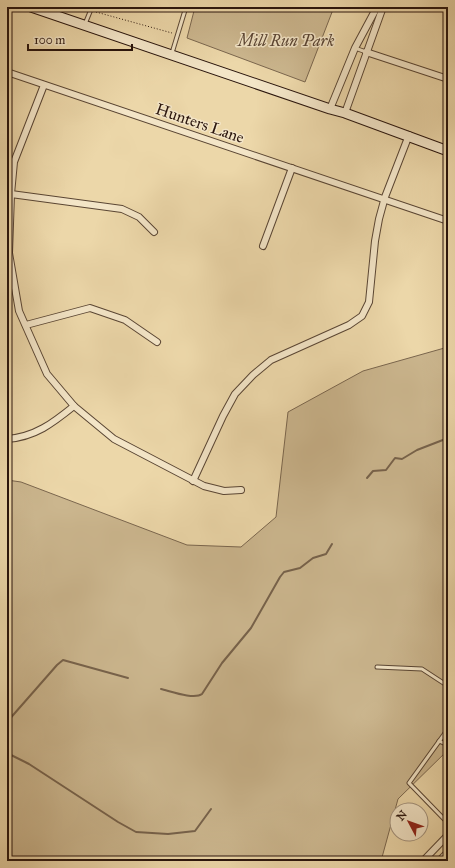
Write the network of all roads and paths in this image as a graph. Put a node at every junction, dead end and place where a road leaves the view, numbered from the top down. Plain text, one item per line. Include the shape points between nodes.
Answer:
1 (31, 7) edge
2 (80, 7) edge
3 (186, 7) edge
4 (377, 7) edge
5 (383, 7) edge
6 (91, 8) edge
7 (85, 26) junction
8 (178, 34) junction
9 (355, 48) junction
10 (366, 52) junction
11 (171, 55) junction
12 (7, 72) edge
13 (448, 80) edge
14 (44, 85) junction
15 (330, 109) junction
16 (345, 112) junction
17 (409, 135) junction
18 (448, 151) edge
19 (292, 168) junction
20 (11, 194) junction
21 (385, 201) junction
22 (448, 221) edge
23 (154, 232) dead end
24 (263, 246) dead end
25 (26, 325) junction
26 (157, 342) dead end
27 (74, 406) junction
28 (7, 439) edge
29 (193, 481) junction
30 (241, 490) dead end
31 (377, 667) dead end
32 (448, 686) edge
33 (448, 729) edge
34 (439, 741) junction
35 (448, 745) edge
36 (448, 815) edge
37 (448, 835) edge
38 (448, 852) edge
39 (423, 861) edge
40 (440, 861) edge

1 - 7 main road
2 - 6 path
3 - 8 lane
4 - 9 street
5 - 10 street
6 - 7 lane
6 - 8 path
7 - 11 main road
8 - 11 lane
9 - 10 lane
9 - 15 street
10 - 13 street
10 - 16 street
11 - 15 main road
12 - 14 street, Hunters Lane
14 - 19 street, Hunters Lane
14 - 20 street via 14,162
15 - 16 main road
16 - 17 main road
17 - 18 main road
17 - 21 street
19 - 21 street, Hunters Lane
19 - 24 street
20 - 23 street via 122,209 139,217
20 - 25 street via 9,253 19,311
21 - 22 street, Hunters Lane
21 - 29 street via 375,241 369,302 362,316 349,325 271,360 253,375 235,394
25 - 26 street via 90,308 124,320
25 - 27 street via 47,374
27 - 28 street via 42,430
27 - 29 street via 114,438
29 - 30 street via 218,490
31 - 32 lane via 422,669
33 - 34 lane
34 - 35 lane
34 - 36 lane via 409,782 444,819
37 - 39 street
38 - 40 street

